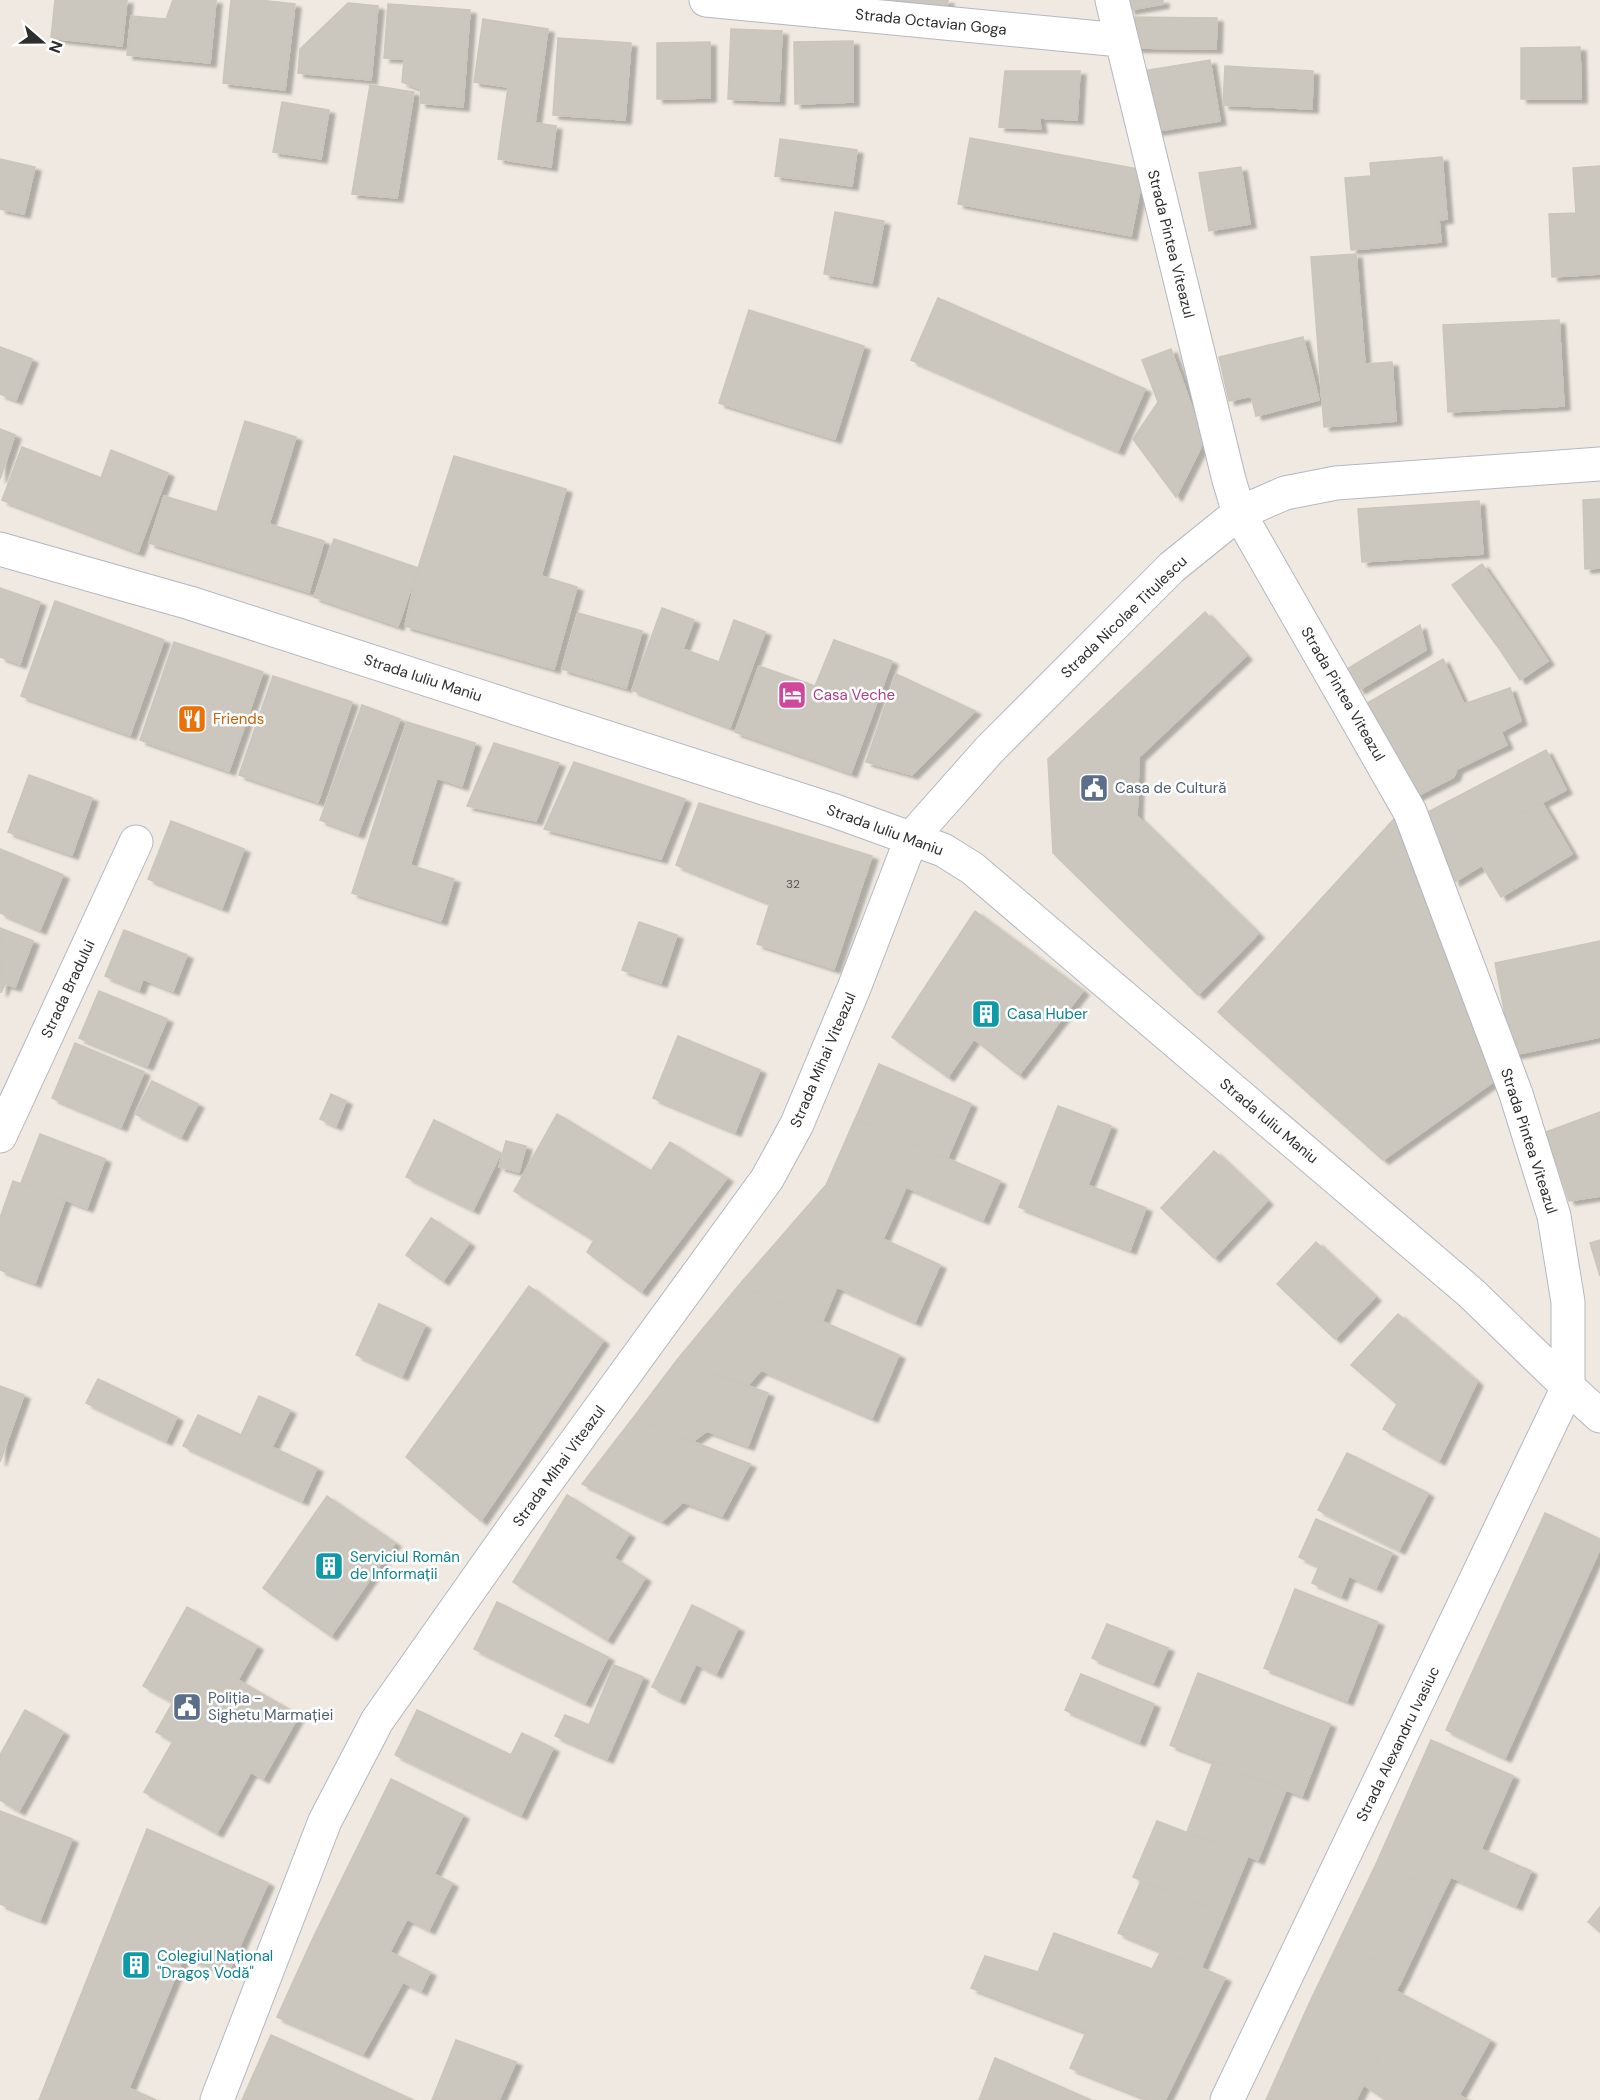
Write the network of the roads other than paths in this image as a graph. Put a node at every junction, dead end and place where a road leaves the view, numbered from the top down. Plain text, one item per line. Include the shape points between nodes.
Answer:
1 (706, 0) edge
2 (1112, 0) edge
3 (1120, 40) junction
4 (1600, 464) edge
5 (1239, 513) junction
6 (0, 549) edge
7 (912, 837) junction
8 (136, 842) dead end
9 (0, 1136) edge
10 (1568, 1387) junction
11 (1600, 1416) edge
12 (217, 2100) edge
13 (1227, 2100) edge

1 - 3 street, Strada Octavian Goga
2 - 3 street, Strada Pintea Viteazul
3 - 5 street, Strada Pintea Viteazul
4 - 5 street, Strada Nicolae Titulescu via 1336,483 1285,493
5 - 7 street, Strada Nicolae Titulescu via 1172,567 990,749
5 - 10 street, Strada Pintea Viteazul via 1410,812 1516,1094 1554,1216 1568,1302
6 - 7 street, Strada Iuliu Maniu via 190,603
7 - 10 street, Strada Iuliu Maniu via 972,868 1471,1293
7 - 12 street, Strada Mihai Viteazul via 797,1124 767,1179 377,1721 326,1821
8 - 9 street, Strada Bradului
10 - 11 street, Strada Iuliu Maniu
10 - 13 street, Strada Alexandru Ivasiuc

